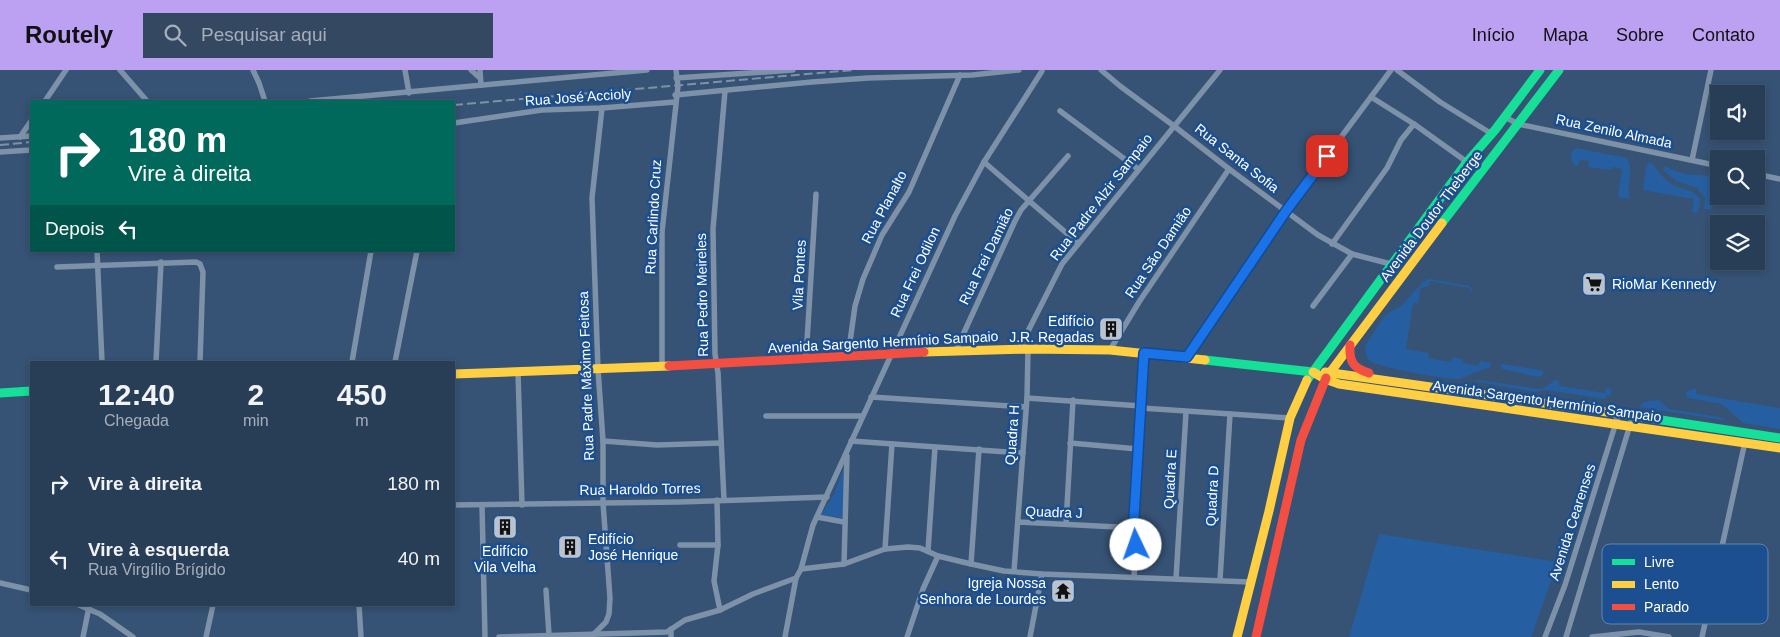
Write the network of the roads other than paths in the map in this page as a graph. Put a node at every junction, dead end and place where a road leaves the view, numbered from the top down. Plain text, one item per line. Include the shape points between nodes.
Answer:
1 (66, 70) edge
2 (120, 70) edge
3 (253, 70) edge
4 (406, 70) edge
5 (471, 70) edge
6 (480, 70) edge
7 (647, 70) edge
8 (676, 70) edge
9 (793, 70) edge
10 (1019, 70) edge
11 (1041, 70) edge
12 (1101, 70) edge
13 (1220, 70) edge
14 (1391, 70) edge
15 (1397, 70) edge
16 (1540, 70) edge
17 (1559, 70) edge
18 (1711, 70) edge
19 (960, 75) junction
20 (676, 78) junction
21 (480, 82) junction
22 (725, 91) junction
23 (409, 93) junction
24 (675, 95) junction
25 (1371, 97) junction
26 (45, 100) edge
27 (146, 100) edge
28 (265, 100) edge
29 (322, 100) edge
30 (675, 102) junction
31 (602, 108) junction
32 (1060, 111) dead end
33 (1505, 117) junction
34 (30, 122) edge
35 (455, 123) edge
36 (1414, 124) junction
37 (1518, 124) junction
38 (1174, 126) junction
39 (1492, 134) junction
40 (30, 136) edge
41 (20, 137) junction
42 (0, 138) edge
43 (30, 150) edge
44 (0, 152) edge
45 (1068, 156) dead end
46 (1692, 160) junction
47 (984, 162) junction
48 (1467, 162) junction
49 (1710, 164) edge
50 (1138, 169) junction
51 (1229, 169) junction
52 (1765, 176) edge
53 (1780, 179) edge
54 (816, 194) dead end
55 (1030, 201) junction
56 (1438, 201) junction
57 (1451, 210) junction
58 (1286, 211) junction
59 (1078, 244) junction
60 (1332, 244) junction
61 (97, 252) edge
62 (371, 252) edge
63 (417, 252) edge
64 (1352, 254) junction
65 (161, 262) junction
66 (1391, 264) junction
67 (98, 265) junction
68 (57, 266) dead end
69 (1313, 306) dead end
70 (1350, 345) junction
71 (956, 350) junction
72 (1028, 350) junction
73 (1110, 350) junction
74 (1018, 351) junction
75 (1144, 353) junction
76 (890, 354) junction
77 (848, 356) junction
78 (1187, 357) junction
79 (806, 358) junction
80 (102, 361) edge
81 (156, 361) edge
82 (200, 361) edge
83 (352, 361) edge
84 (395, 361) edge
85 (716, 364) junction
86 (662, 366) junction
87 (598, 369) junction
88 (1330, 371) junction
89 (518, 372) junction
90 (1313, 372) junction
91 (455, 374) edge
92 (1325, 380) junction
93 (1400, 382) junction
94 (30, 391) edge
95 (0, 393) edge
96 (871, 398) junction
97 (1027, 398) junction
98 (1073, 400) junction
99 (1026, 407) junction
100 (1141, 407) junction
101 (1186, 412) junction
102 (1619, 413) junction
103 (1230, 414) junction
104 (1634, 415) junction
105 (766, 416) dead end
106 (862, 416) junction
107 (1290, 418) junction
108 (1616, 425) junction
109 (1630, 427) junction
110 (1780, 438) edge
111 (603, 441) junction
112 (851, 441) junction
113 (1744, 442) junction
114 (721, 443) junction
115 (892, 444) junction
116 (1070, 444) junction
117 (935, 446) junction
118 (1780, 448) edge
119 (1138, 449) junction
120 (979, 450) junction
121 (848, 451) junction
122 (1023, 453) junction
123 (827, 497) junction
124 (720, 500) junction
125 (603, 503) junction
126 (455, 505) edge
127 (482, 505) junction
128 (522, 505) junction
129 (817, 517) junction
130 (844, 522) junction
131 (1018, 522) junction
132 (1066, 524) junction
133 (1137, 528) junction
134 (1722, 544) edge
135 (680, 545) dead end
136 (718, 545) junction
137 (885, 549) junction
138 (928, 551) junction
139 (938, 556) junction
140 (844, 564) junction
141 (971, 564) junction
142 (800, 569) junction
143 (1014, 571) junction
144 (1042, 574) junction
145 (1134, 577) junction
146 (796, 578) junction
147 (1176, 579) junction
148 (1220, 580) junction
149 (1250, 582) junction
150 (0, 583) edge
151 (30, 590) edge
152 (546, 590) dead end
153 (213, 606) edge
154 (359, 606) edge
155 (89, 607) edge
156 (720, 610) junction
157 (1705, 624) edge
158 (671, 630) junction
159 (549, 635) junction
160 (592, 636) edge
161 (83, 637) edge
162 (133, 637) edge
163 (206, 637) edge
164 (361, 637) edge
165 (485, 637) edge
166 (499, 637) edge
167 (671, 637) edge
168 (786, 637) edge
169 (907, 637) edge
170 (1030, 637) edge
171 (1237, 637) edge
172 (1256, 637) edge
173 (1545, 637) edge
174 (1566, 637) edge
175 (1592, 637) edge
176 (1669, 637) edge
177 (1702, 637) edge

1 - 26 street
2 - 27 street
3 - 28 street
4 - 23 street
5 - 21 street
6 - 21 street
7 - 21 street, Rua José Accioly
8 - 20 street, Rua Carlindo Cruz
9 - 20 street
10 - 19 street
11 - 47 street, Rua Frei Odilon
12 - 38 street, Rua Santa Sofia
13 - 38 street, Rua Padre Alzir Sampaio
14 - 25 street
15 - 39 street via 1440,102
16 - 33 main road, Avenida Doutor Theberge
17 - 37 main road, Avenida Doutor Theberge
18 - 46 street
19 - 22 street via 868,78
19 - 77 street, Rua Planalto via 909,192 882,235 863,279 855,306
20 - 24 street, Rua Carlindo Cruz
21 - 23 street, Rua José Accioly via 468,88
22 - 24 street
22 - 85 street, Rua Pedro Meireles via 713,229
23 - 29 street, Rua José Accioly
24 - 30 street, Rua Carlindo Cruz
25 - 36 street
25 - 58 street
30 - 31 street, Rua José Accioly
30 - 86 street, Rua Carlindo Cruz via 662,232
31 - 35 street, Rua José Accioly via 542,110
31 - 87 street, Rua Padre Máximo Feitosa via 592,198
32 - 50 street
33 - 37 street, Rua Zenilo Almada
33 - 39 main road, Avenida Doutor Theberge
34 - 41 street
36 - 48 street
36 - 60 street via 1401,140 1387,168
37 - 46 street, Rua Zenilo Almada
37 - 57 main road, Avenida Doutor Theberge
38 - 50 street, Rua Padre Alzir Sampaio
38 - 51 street, Rua Santa Sofia
39 - 48 main road, Avenida Doutor Theberge
40 - 41 street
41 - 42 street
43 - 44 street
45 - 55 street, Rua Frei Damião
46 - 49 street, Rua Zenilo Almada
47 - 55 street
47 - 76 street, Rua Frei Odilon
48 - 56 main road, Avenida Doutor Theberge
50 - 59 street, Rua Padre Alzir Sampaio
51 - 58 street, Rua Santa Sofia
51 - 73 street, Rua São Damião
52 - 53 street
54 - 79 street, Vila Pontes
55 - 59 street
55 - 71 street, Rua Frei Damião via 1014,221
56 - 57 main road via 1442,209
56 - 66 main road, Avenida Doutor Theberge
57 - 70 main road, Avenida Doutor Theberge
58 - 60 street, Rua Santa Sofia
58 - 78 street
59 - 74 street, Rua Padre Alzir Sampaio via 1062,264
60 - 64 street, Rua Santa Sofia
61 - 67 street
62 - 83 street
63 - 84 street
64 - 66 street, Rua Santa Sofia
64 - 69 street
65 - 67 street
65 - 81 street
65 - 82 street via 200,264
66 - 90 main road, Avenida Doutor Theberge
67 - 68 street
67 - 80 street
70 - 88 main road, Avenida Doutor Theberge
70 - 93 main road via 1353,367
71 - 74 main road, Avenida Sargento Hermínio Sampaio
71 - 76 main road, Avenida Sargento Hermínio Sampaio
72 - 73 main road, Avenida Sargento Hermínio Sampaio
72 - 74 main road, Avenida Sargento Hermínio Sampaio
72 - 97 street, Quadra H
73 - 75 main road, Avenida Sargento Hermínio Sampaio
75 - 78 main road, Avenida Sargento Hermínio Sampaio
75 - 100 street
76 - 77 main road, Avenida Sargento Hermínio Sampaio
76 - 96 street, Rua Frei Odilon
77 - 79 main road, Avenida Sargento Hermínio Sampaio
78 - 90 main road, Avenida Sargento Hermínio Sampaio
79 - 85 main road, Avenida Sargento Hermínio Sampaio
85 - 86 main road, Avenida Sargento Hermínio Sampaio
85 - 114 street, Rua Pedro Meireles
86 - 87 main road, Avenida Sargento Hermínio Sampaio
87 - 89 main road, Avenida Sargento Hermínio Sampaio
87 - 111 street, Rua Padre Máximo Feitosa
88 - 90 main road, Avenida Sargento Hermínio Sampaio
88 - 92 main road, Avenida Doutor Theberge
88 - 93 main road, Avenida Sargento Hermínio Sampaio
89 - 91 main road, Avenida Sargento Hermínio Sampaio
89 - 128 street
90 - 92 main road, Avenida Sargento Hermínio Sampaio
90 - 107 main road, Avenida Doutor Theberge
92 - 108 main road, Avenida Sargento Hermínio Sampaio
92 - 172 main road, Avenida Doutor Theberge via 1301,440
93 - 102 main road, Avenida Sargento Hermínio Sampaio
94 - 95 main road
96 - 99 street
96 - 106 street, Rua Frei Odilon
97 - 98 street
97 - 99 street, Quadra H
98 - 100 street
98 - 116 street
99 - 122 street, Quadra H
100 - 101 street
100 - 119 street
101 - 103 street
101 - 147 street, Quadra E
102 - 104 main road, Avenida Sargento Hermínio Sampaio
102 - 108 street, Avenida Cearenses
103 - 107 street
103 - 148 street, Quadra D
104 - 109 street, Avenida Cearenses
104 - 110 main road, Avenida Sargento Hermínio Sampaio
105 - 106 street
106 - 112 street, Rua Frei Odilon
107 - 149 main road, Avenida Doutor Theberge
108 - 109 main road, Avenida Sargento Hermínio Sampaio
108 - 173 street, Avenida Cearenses via 1558,608
109 - 113 main road, Avenida Sargento Hermínio Sampaio
109 - 174 street, Avenida Cearenses
111 - 114 street via 657,445
111 - 125 street, Rua Padre Máximo Feitosa
112 - 115 street
112 - 121 street, Rua Frei Odilon
113 - 118 main road, Avenida Sargento Hermínio Sampaio
113 - 134 street
114 - 124 street, Rua Pedro Meireles
115 - 117 street
115 - 137 street
116 - 119 street
116 - 132 street
117 - 120 street
117 - 138 street
119 - 133 street via 1134,518
120 - 122 street
120 - 141 street
121 - 123 street, Rua Frei Odilon
121 - 130 street
122 - 131 street, Quadra H
123 - 124 street, Rua Haroldo Torres
123 - 129 street, Rua Frei Odilon
124 - 125 street, Rua Haroldo Torres
124 - 136 street, Rua Pedro Meireles
125 - 128 street, Rua Haroldo Torres
125 - 160 street, Rua Padre Máximo Feitosa via 609,614 606,622
126 - 127 street, Rua Haroldo Torres
127 - 128 street, Rua Haroldo Torres
127 - 165 street
129 - 130 street
129 - 142 street, Rua Frei Odilon
130 - 140 street
131 - 132 street, Quadra J
131 - 143 street, Quadra J
132 - 133 street, Quadra J
133 - 145 street
135 - 136 street
136 - 156 street, Rua Pedro Meireles via 714,581
137 - 138 street via 908,546
137 - 140 street
138 - 139 street
139 - 141 street
139 - 169 street
140 - 142 street
141 - 143 street
142 - 146 street, Rua Frei Odilon
143 - 144 street
144 - 145 street
144 - 170 street
145 - 147 street
146 - 156 street
146 - 168 street, Rua Frei Odilon
147 - 148 street
148 - 149 street
149 - 171 main road, Avenida Doutor Theberge
150 - 151 street
152 - 159 street
153 - 163 street
154 - 164 street
155 - 161 street
155 - 162 street
156 - 158 street via 684,620
157 - 177 street
158 - 160 street
158 - 167 street
159 - 160 street
159 - 166 street
175 - 176 street via 1639,632

